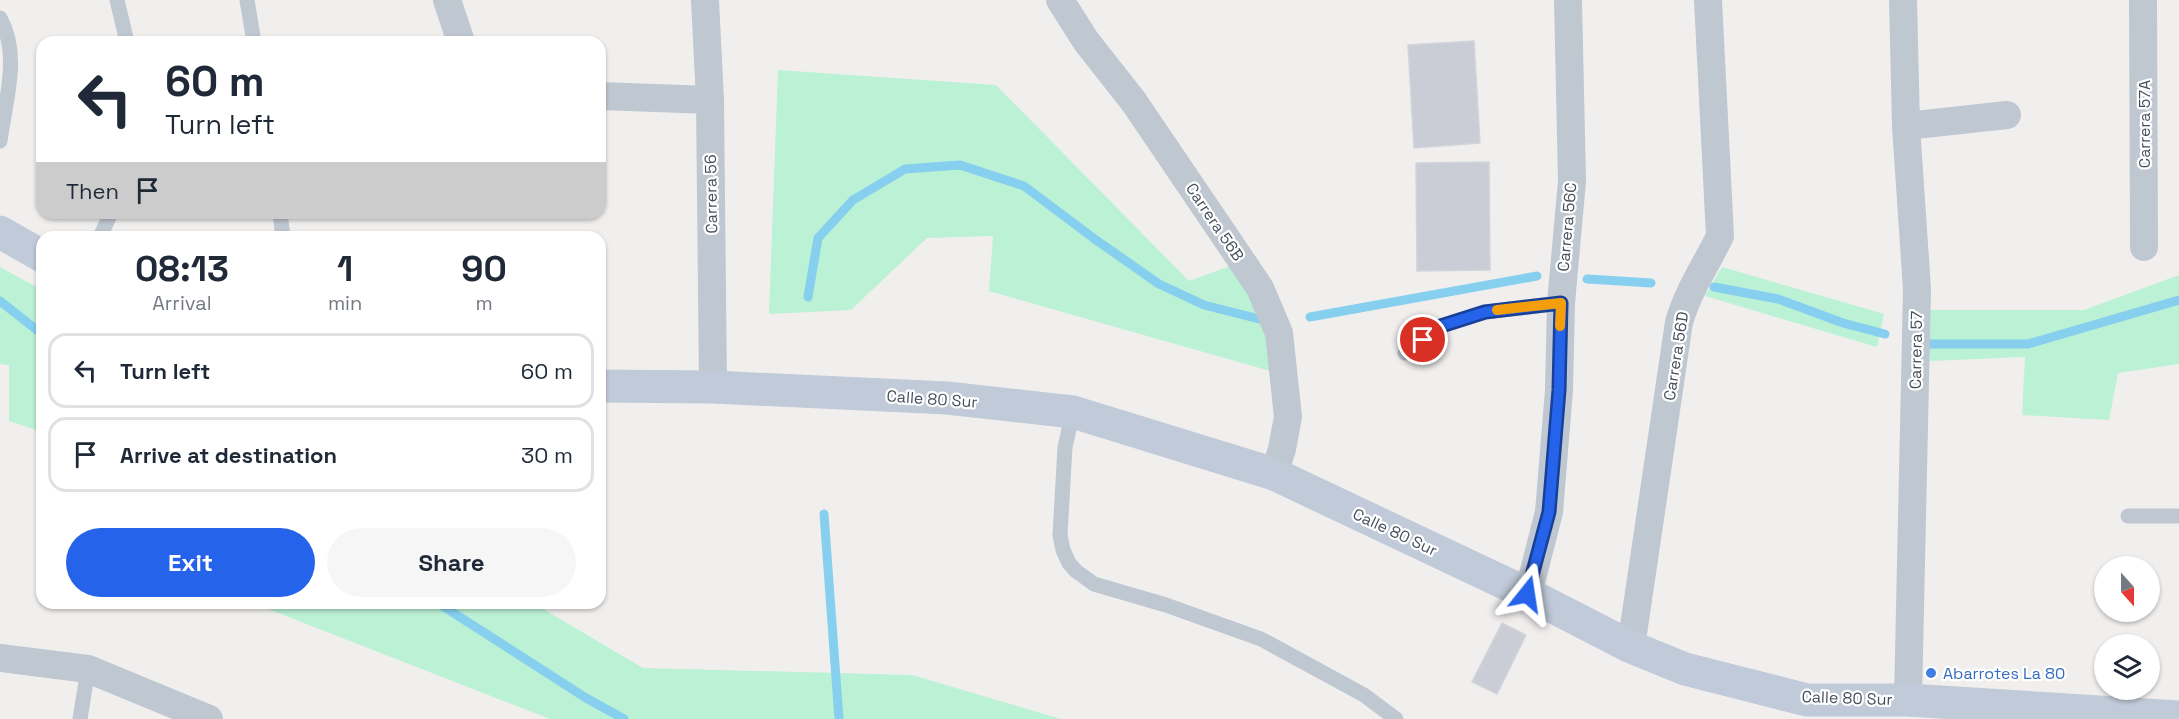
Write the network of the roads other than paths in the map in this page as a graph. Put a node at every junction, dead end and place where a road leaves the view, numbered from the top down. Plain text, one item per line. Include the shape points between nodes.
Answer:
1 (117, 0) edge
2 (247, 0) edge
3 (447, 0) edge
4 (705, 0) edge
5 (1060, 0) edge
6 (1568, 0) edge
7 (1708, 0) edge
8 (1904, 0) edge
9 (2143, 0) edge
10 (0, 18) edge
11 (126, 36) edge
12 (253, 36) edge
13 (459, 36) edge
14 (606, 96) edge
15 (710, 100) junction
16 (2, 111) edge
17 (2007, 116) dead end
18 (1906, 126) junction
19 (0, 141) edge
20 (0, 232) edge
21 (2144, 247) dead end
22 (36, 253) edge
23 (1561, 303) junction
24 (1405, 353) dead end
25 (606, 386) edge
26 (713, 387) junction
27 (1073, 412) junction
28 (1274, 474) junction
29 (2128, 516) dead end
30 (2179, 516) edge
31 (1527, 594) junction
32 (1631, 647) junction
33 (0, 658) edge
34 (88, 669) junction
35 (1908, 700) junction
36 (2090, 716) edge
37 (2179, 717) edge
38 (80, 719) edge
39 (209, 719) edge
40 (1396, 719) edge

1 - 11 lane
2 - 12 lane
3 - 13 street
4 - 15 street, Carrera 56
5 - 28 street, Carrera 56B via 1260,288 1278,333 1288,417
6 - 23 street, Carrera 56C via 1572,182
7 - 32 street, Carrera 56D via 1720,236 1686,300 1679,322
8 - 18 street, Carrera 57
9 - 21 street, Carrera 57A
10 - 16 lane via 7,30 12,64
14 - 15 street
15 - 26 street, Carrera 56
16 - 19 lane
17 - 18 street
18 - 35 street, Carrera 57 via 1917,289
20 - 22 street
23 - 24 lane via 1485,312 1441,326
23 - 31 street, Carrera 56C via 1549,512
25 - 26 street, Calle 80 Sur
26 - 27 street, Calle 80 Sur via 947,398
27 - 28 street, Calle 80 Sur
27 - 40 lane via 1065,447 1060,535 1063,550 1076,571 1094,584 1262,639 1364,695
28 - 31 street, Calle 80 Sur
29 - 30 lane
31 - 32 street, Calle 80 Sur
32 - 35 street, Calle 80 Sur via 1685,669 1807,700
33 - 34 street
34 - 38 lane
34 - 39 street
35 - 36 street, Calle 80 Sur
36 - 37 street, Calle 80 Sur

